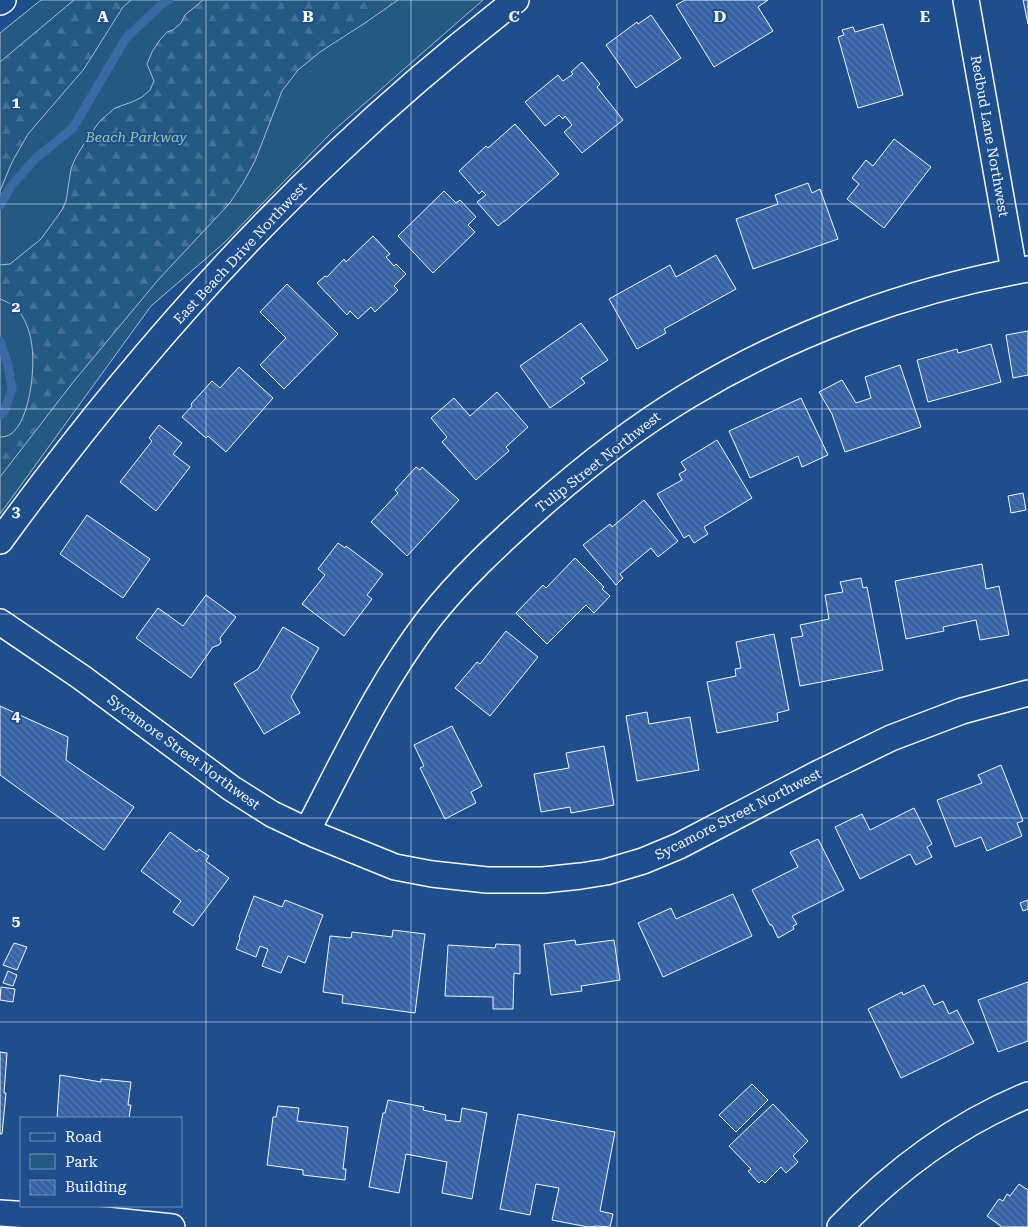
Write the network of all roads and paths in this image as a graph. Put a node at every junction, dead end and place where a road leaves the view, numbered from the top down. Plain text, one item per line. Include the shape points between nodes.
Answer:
1 (516, 0) edge
2 (966, 0) edge
3 (1021, 270) edge
4 (0, 541) edge
5 (0, 622) edge
6 (1028, 693) edge
7 (307, 831) junction
8 (1028, 1095) edge
9 (0, 1213) edge
10 (172, 1227) edge
11 (840, 1227) edge

1 - 4 street, East Beach Drive Northwest via 387,107 247,242 119,386
2 - 3 street, Redbud Lane Northwest
3 - 7 street, Tulip Street Northwest via 917,295 801,338 690,394 594,462 550,497 468,574 411,643 387,680
5 - 7 street, Sycamore Street Northwest via 81,677 231,788
6 - 7 street, Sycamore Street Northwest via 962,711 891,738 673,848 606,872 515,881 432,874 395,867
8 - 11 street via 988,1113 926,1152 884,1185
9 - 10 street

